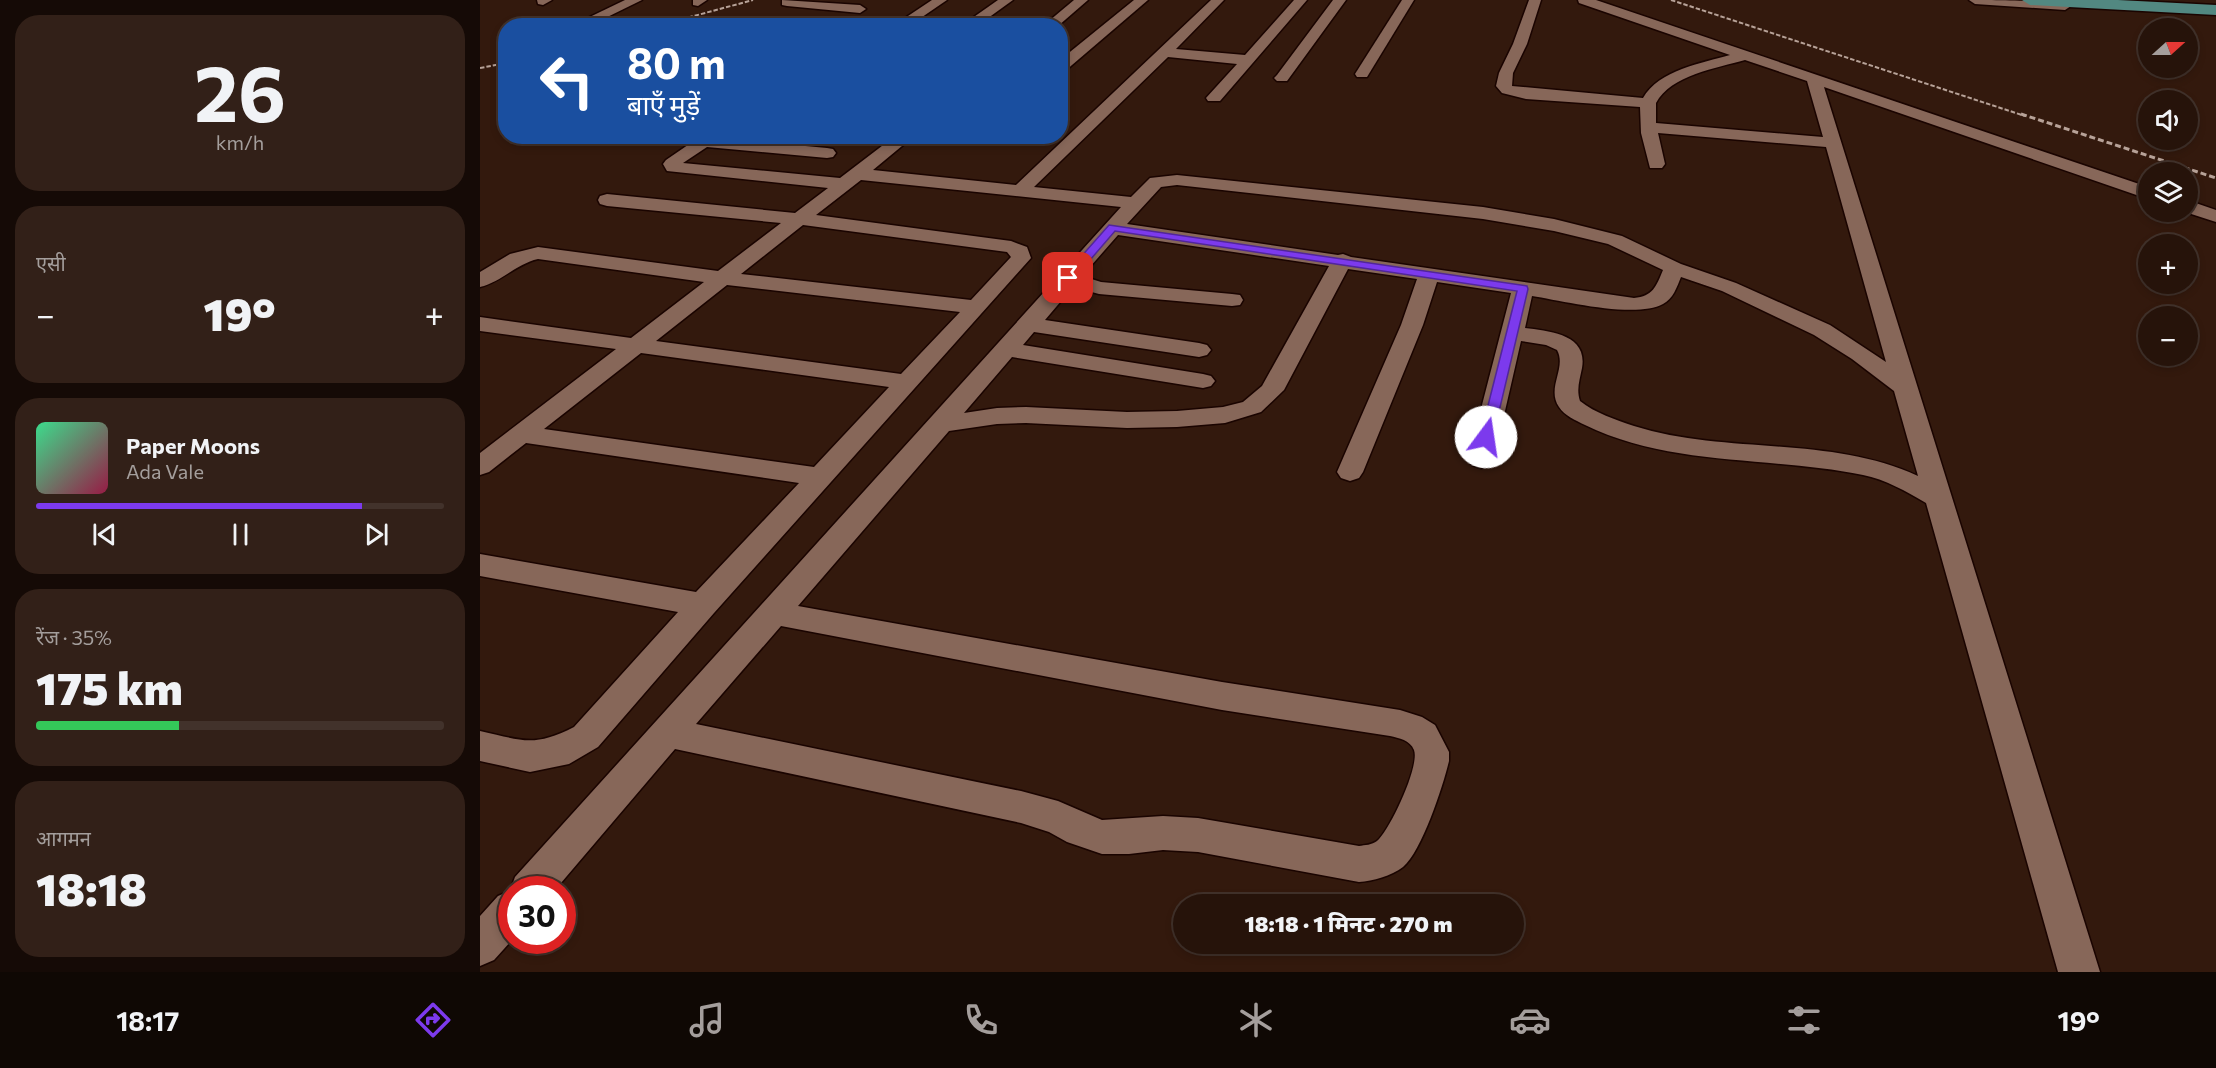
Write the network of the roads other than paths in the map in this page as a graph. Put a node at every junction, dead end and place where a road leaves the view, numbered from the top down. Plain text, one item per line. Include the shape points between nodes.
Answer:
1 (636, 0) edge
2 (875, 0) edge
3 (940, 0) edge
4 (1007, 0) edge
5 (1082, 0) edge
6 (1142, 0) edge
7 (1218, 0) edge
8 (1301, 0) edge
9 (1340, 0) edge
10 (1408, 0) edge
11 (1535, 0) edge
12 (1584, 0) edge
13 (1975, 0) edge
14 (2030, 0) edge
15 (787, 2) dead end
16 (860, 9) junction
17 (2216, 12) edge
18 (595, 18) edge
19 (843, 18) edge
20 (912, 18) edge
21 (980, 18) edge
22 (1059, 18) edge
23 (1164, 52) junction
24 (1746, 55) junction
25 (1249, 59) junction
26 (1068, 61) edge
27 (1362, 74) dead end
28 (1282, 78) dead end
29 (1814, 79) junction
30 (1214, 98) dead end
31 (1648, 103) junction
32 (1649, 127) junction
33 (1834, 143) junction
34 (700, 144) edge
35 (750, 144) edge
36 (896, 144) edge
37 (827, 153) dead end
38 (1656, 164) dead end
39 (850, 179) junction
40 (1022, 189) junction
41 (2138, 190) edge
42 (607, 200) dead end
43 (1135, 203) junction
44 (2198, 210) edge
45 (2216, 216) edge
46 (799, 219) junction
47 (1113, 228) junction
48 (1343, 260) junction
49 (1674, 268) junction
50 (1429, 273) junction
51 (723, 278) junction
52 (1068, 278) junction
53 (480, 281) edge
54 (1523, 289) junction
55 (1232, 300) dead end
56 (976, 307) junction
57 (480, 324) edge
58 (1028, 324) junction
59 (1512, 333) junction
60 (635, 346) junction
61 (1005, 350) junction
62 (1199, 350) dead end
63 (1203, 381) dead end
64 (907, 382) junction
65 (1906, 388) junction
66 (939, 425) junction
67 (520, 434) junction
68 (1481, 459) dead end
69 (480, 466) edge
70 (1350, 472) dead end
71 (820, 477) junction
72 (1939, 498) junction
73 (480, 565) edge
74 (703, 605) junction
75 (773, 613) junction
76 (667, 733) junction
77 (480, 746) edge
78 (541, 876) edge
79 (498, 926) edge
80 (480, 946) edge
81 (2079, 972) edge

1 - 18 street
2 - 16 street
3 - 20 street
4 - 21 street
5 - 22 street
6 - 26 street
7 - 23 street
8 - 25 street
9 - 28 street
10 - 27 street
11 - 31 street via 1506,73 1507,90
12 - 24 street
13 - 17 street
14 - 17 main road
15 - 16 street
16 - 19 street
23 - 25 street
23 - 40 street
24 - 29 street
24 - 31 street via 1672,80 1654,92
25 - 30 street
29 - 33 street
29 - 41 street
31 - 32 street
32 - 33 street
32 - 38 street
33 - 65 street
34 - 39 street via 677,159 673,168
35 - 37 street
36 - 39 street
39 - 40 street
39 - 46 street
40 - 43 street
42 - 46 street
43 - 47 street
43 - 49 street via 1156,182 1177,180 1419,205 1554,225 1605,237
44 - 45 street
46 - 51 street
46 - 56 street via 1020,251 1021,258
47 - 48 street
47 - 52 street
48 - 50 street
48 - 66 street via 1272,390 1252,407 1225,415 1178,419 1026,415
49 - 54 street via 1663,296 1653,303 1634,305
49 - 65 street via 1729,287 1822,330
50 - 54 street
50 - 70 street via 1412,325
51 - 53 street via 537,253 517,258
51 - 56 street
51 - 60 street
52 - 55 street via 1099,288
52 - 58 street
54 - 59 street
56 - 64 street
57 - 60 street
58 - 61 street
58 - 62 street
59 - 68 street
59 - 72 street via 1566,345 1572,358 1564,397 1568,404 1624,431 1663,441 1863,465 1912,482
60 - 64 street
60 - 67 street
61 - 63 street
61 - 66 street
64 - 71 street
65 - 72 street
66 - 75 street
67 - 69 street
67 - 71 street
71 - 74 street
72 - 81 street
73 - 74 street
74 - 77 street via 586,737 557,753 530,757
75 - 76 street
75 - 76 street via 1222,696 1390,722 1414,728 1426,738 1432,752 1430,768 1405,832 1392,852 1371,863 1359,864 1198,835 1102,837 1020,807
76 - 78 street
79 - 80 street

